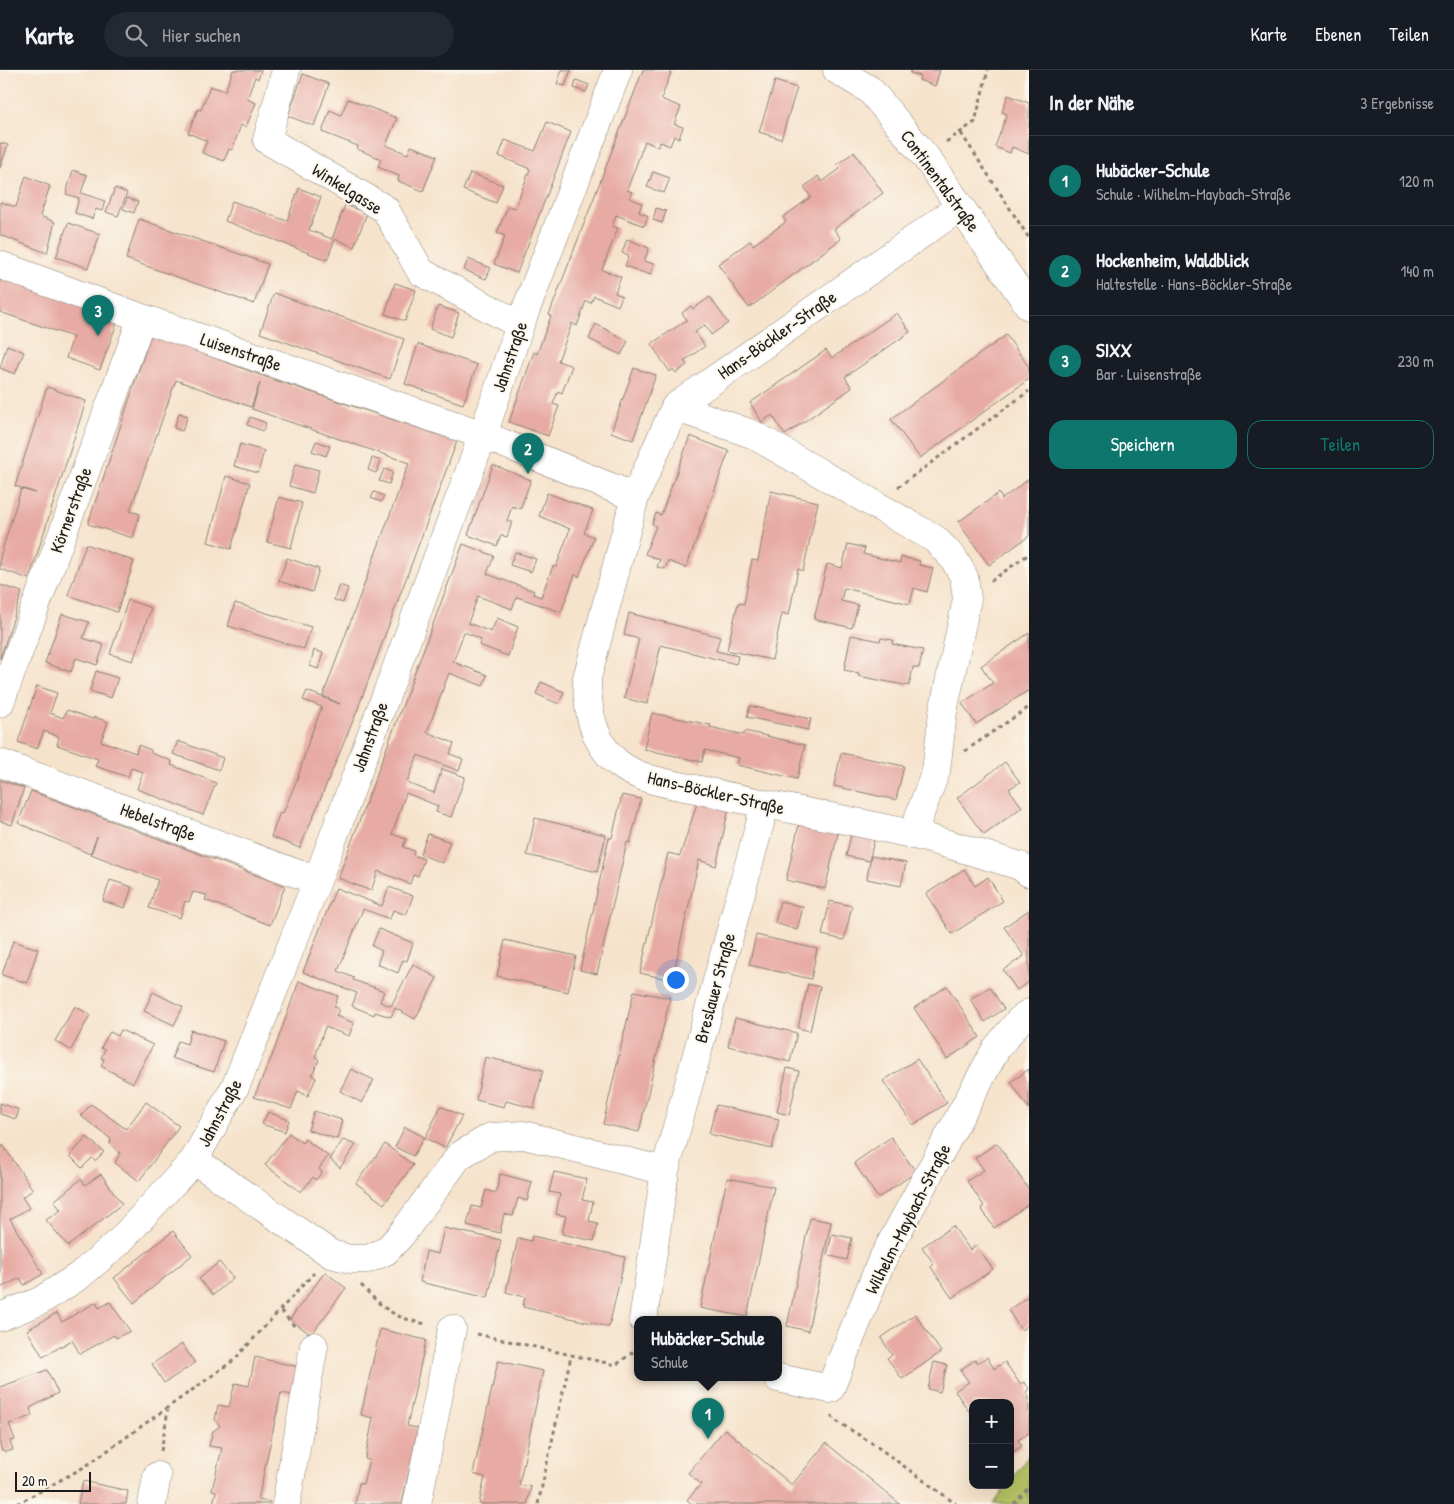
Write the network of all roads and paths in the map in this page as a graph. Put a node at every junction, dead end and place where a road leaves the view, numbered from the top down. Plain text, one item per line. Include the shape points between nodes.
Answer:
1 (286, 70) edge
2 (618, 70) edge
3 (837, 70) edge
4 (988, 70) edge
5 (961, 133) junction
6 (924, 156) junction
7 (960, 207) junction
8 (1029, 238) edge
9 (0, 265) edge
10 (1020, 276) edge
11 (1029, 306) edge
12 (142, 318) junction
13 (520, 325) junction
14 (1029, 391) edge
15 (675, 407) junction
16 (483, 436) junction
17 (635, 497) junction
18 (873, 505) junction
19 (1029, 554) edge
20 (967, 599) junction
21 (0, 703) edge
22 (1029, 707) edge
23 (0, 763) edge
24 (936, 771) junction
25 (765, 805) junction
26 (912, 835) junction
27 (1029, 873) edge
28 (317, 881) junction
29 (1029, 1013) edge
30 (194, 1160) junction
31 (665, 1171) junction
32 (331, 1254) junction
33 (645, 1316) edge
34 (0, 1317) edge
35 (452, 1329) dead end
36 (314, 1346) dead end
37 (571, 1355) dead end
38 (782, 1379) edge
39 (830, 1389) junction
40 (168, 1409) junction
41 (157, 1476) joint
42 (1029, 1487) edge
43 (17, 1504) edge
44 (152, 1504) edge
45 (286, 1504) edge
46 (416, 1504) edge
47 (538, 1504) edge
48 (956, 1504) edge
49 (1014, 1504) edge

1 - 13 street, Winkelgasse via 267,140 385,209 421,272
2 - 13 street, Jahnstraße
3 - 6 street, Continentalstraße via 870,90
4 - 5 path via 974,122
5 - 6 path
5 - 8 path
6 - 7 street, Continentalstraße
7 - 10 street, Continentalstraße
7 - 15 street, Hans-Böckler-Straße
9 - 12 street, Luisenstraße
10 - 11 street, Continentalstraße
12 - 16 street, Luisenstraße
12 - 21 street, Körnerstraße
13 - 16 street, Jahnstraße
14 - 18 path
15 - 17 street, Hans-Böckler-Straße
15 - 18 street via 752,434
16 - 17 street
16 - 28 street, Jahnstraße
17 - 25 street, Hans-Böckler-Straße via 586,678 591,720 598,739 617,763 641,776
18 - 20 street via 934,539 954,559 964,577
19 - 20 path
20 - 24 street via 943,712
22 - 24 path
23 - 28 street, Hebelstraße
24 - 26 street
25 - 26 street, Hans-Böckler-Straße
25 - 31 street, Breslauer Straße
26 - 27 street, Hans-Böckler-Straße via 1020,866
28 - 30 street, Jahnstraße via 236,1085
29 - 39 street, Wilhelm-Maybach-Straße via 996,1049 881,1262
30 - 32 street
30 - 34 street, Jahnstraße via 118,1244 79,1276 40,1301
31 - 32 street via 524,1135 491,1137 459,1156 386,1251 368,1259
31 - 33 street
32 - 40 path via 234,1360
35 - 46 street
36 - 45 street
37 - 47 path
38 - 39 street
39 - 48 path via 833,1419
40 - 41 path
40 - 43 path via 86,1466
41 - 44 street
42 - 49 path

